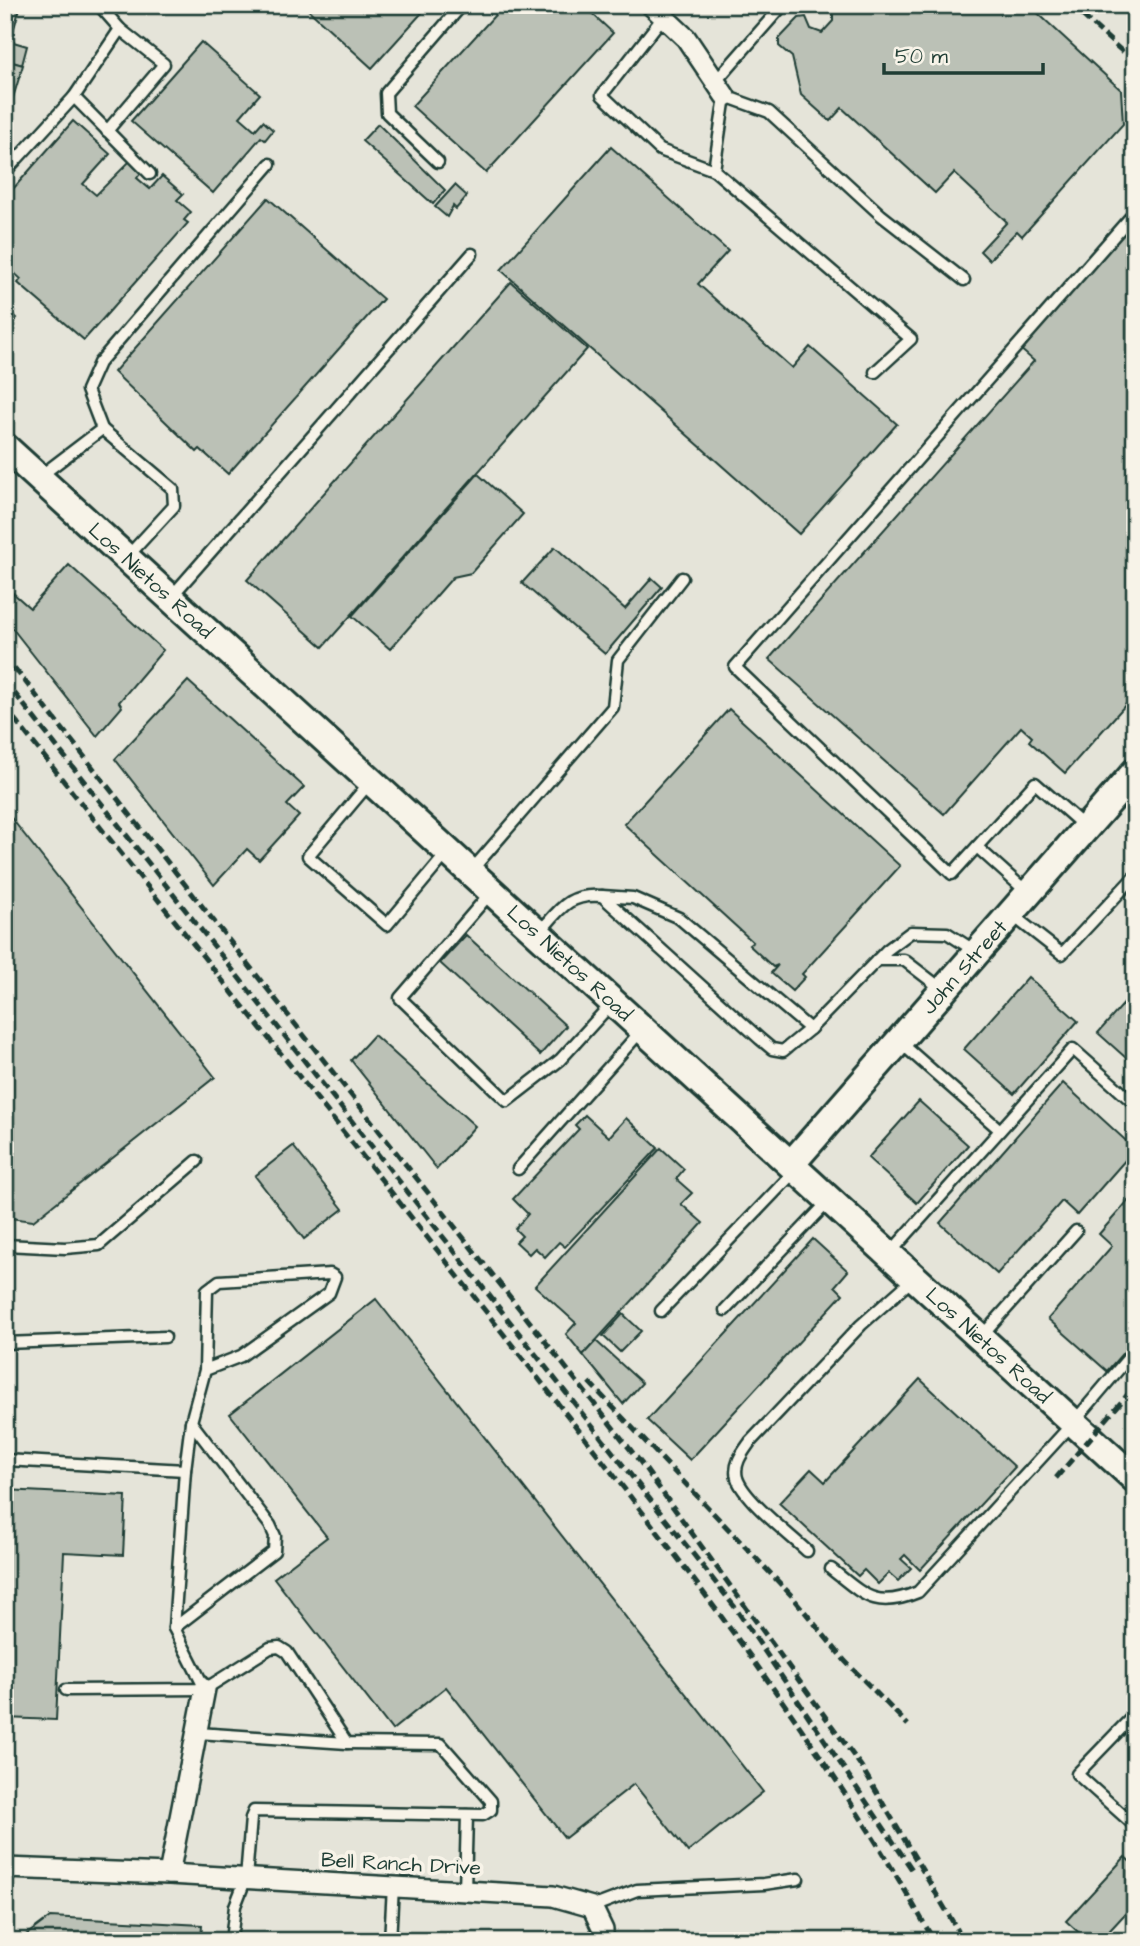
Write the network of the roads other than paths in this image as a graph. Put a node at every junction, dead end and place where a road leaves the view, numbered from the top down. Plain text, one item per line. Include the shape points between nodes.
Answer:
1 (99, 5) edge
2 (462, 5) edge
3 (783, 5) edge
4 (657, 11) edge
5 (120, 29) junction
6 (721, 88) junction
7 (74, 97) junction
8 (107, 131) junction
9 (438, 162) dead end
10 (270, 164) dead end
11 (714, 170) junction
12 (5, 172) edge
13 (150, 174) dead end
14 (1135, 212) edge
15 (472, 254) dead end
16 (964, 279) dead end
17 (875, 372) dead end
18 (103, 429) junction
19 (5, 447) edge
20 (39, 477) junction
21 (127, 557) junction
22 (682, 579) dead end
23 (170, 597) junction
24 (1135, 772) edge
25 (372, 781) junction
26 (1086, 827) junction
27 (977, 847) junction
28 (449, 851) junction
29 (471, 872) junction
30 (1135, 876) edge
31 (492, 891) junction
32 (1028, 893) junction
33 (602, 896) junction
34 (1011, 913) junction
35 (539, 933) junction
36 (977, 953) junction
37 (877, 960) junction
38 (943, 990) junction
39 (614, 1001) junction
40 (644, 1028) junction
41 (810, 1030) junction
42 (899, 1042) junction
43 (1135, 1104) edge
44 (1000, 1130) junction
45 (197, 1161) dead end
46 (795, 1166) junction
47 (518, 1169) dead end
48 (831, 1199) junction
49 (1076, 1231) dead end
50 (5, 1245) edge
51 (890, 1253) junction
52 (915, 1277) junction
53 (726, 1310) dead end
54 (661, 1311) dead end
55 (165, 1337) dead end
56 (981, 1337) junction
57 (5, 1343) edge
58 (1135, 1350) edge
59 (205, 1370) junction
60 (191, 1422) junction
61 (1073, 1423) junction
62 (5, 1461) edge
63 (184, 1470) junction
64 (1135, 1479) edge
65 (807, 1551) dead end
66 (831, 1569) dead end
67 (174, 1628) junction
68 (205, 1689) junction
69 (66, 1690) dead end
70 (1135, 1714) edge
71 (198, 1733) junction
72 (347, 1743) junction
73 (467, 1815) junction
74 (1135, 1826) edge
75 (5, 1868) edge
76 (169, 1874) junction
77 (246, 1878) junction
78 (798, 1879) dead end
79 (393, 1886) junction
80 (465, 1891) junction
81 (592, 1907) junction
82 (231, 1941) edge
83 (390, 1941) edge
84 (603, 1941) edge

1 - 5 lane
2 - 9 lane via 386,93 387,113
3 - 6 lane
4 - 6 street via 686,38
4 - 11 lane via 601,95 660,150
5 - 7 lane
5 - 8 lane via 164,64
6 - 11 lane
6 - 16 lane via 769,113 881,215
7 - 8 lane
7 - 12 lane
8 - 13 lane
10 - 18 lane via 99,363 86,390
11 - 17 lane via 911,339
14 - 27 lane via 735,667 952,874
15 - 23 lane
18 - 20 lane
18 - 21 lane via 173,489 174,506
19 - 20 main road, Los Nietos Road
20 - 21 main road, Los Nietos Road
21 - 23 main road, Los Nietos Road
22 - 29 lane via 618,660 612,707
23 - 25 main road, Los Nietos Road
24 - 26 main road, John Street
25 - 28 main road, Los Nietos Road
25 - 28 lane via 309,856 387,925
26 - 27 lane via 1035,783
26 - 32 main road, John Street
27 - 32 lane
28 - 29 main road, Los Nietos Road
29 - 31 main road, Los Nietos Road
30 - 34 lane via 1062,954
31 - 35 main road, Los Nietos Road
31 - 39 lane via 400,999 507,1101 560,1060
32 - 34 main road, John Street
33 - 35 lane via 582,895 567,902
33 - 41 lane via 634,898 679,918
33 - 41 lane via 772,1049 783,1051
34 - 36 main road, John Street
35 - 39 main road, Los Nietos Road
36 - 37 lane via 947,933 911,932
36 - 38 main road, John Street
37 - 38 lane via 904,960
37 - 41 lane
38 - 42 main road, John Street
39 - 40 main road, Los Nietos Road
40 - 46 main road, Los Nietos Road
40 - 47 lane
42 - 44 lane
42 - 46 main road, John Street
43 - 44 lane via 1073,1049
44 - 51 lane
45 - 50 lane via 99,1245
46 - 48 main road, Los Nietos Road
46 - 54 lane
48 - 51 main road, Los Nietos Road
48 - 53 lane
49 - 56 lane
51 - 52 main road, Los Nietos Road
52 - 56 main road, Los Nietos Road
52 - 65 lane via 843,1345 750,1442 738,1461 737,1477 745,1491
55 - 57 lane
56 - 61 main road, Los Nietos Road
58 - 61 lane
59 - 59 lane via 204,1298 212,1284 334,1277 334,1285 318,1300 241,1356
59 - 60 lane
60 - 63 lane
60 - 67 lane via 270,1524 274,1551
61 - 64 main road, Los Nietos Road
61 - 66 lane via 918,1592 897,1600 870,1600
62 - 63 lane
63 - 67 lane
67 - 68 lane
68 - 69 lane
68 - 71 street
68 - 72 lane via 270,1648 279,1647 287,1652
70 - 74 lane via 1077,1774
71 - 72 lane
71 - 76 street
72 - 73 lane via 441,1744 491,1801 491,1810 483,1815
73 - 77 lane via 254,1811
73 - 80 lane
75 - 76 street, Bell Ranch Drive
76 - 77 street, Bell Ranch Drive
77 - 79 street, Bell Ranch Drive
77 - 82 lane via 235,1906
78 - 81 lane via 637,1890
79 - 80 street, Bell Ranch Drive
79 - 83 lane
80 - 81 street, Bell Ranch Drive via 554,1896
81 - 84 street

